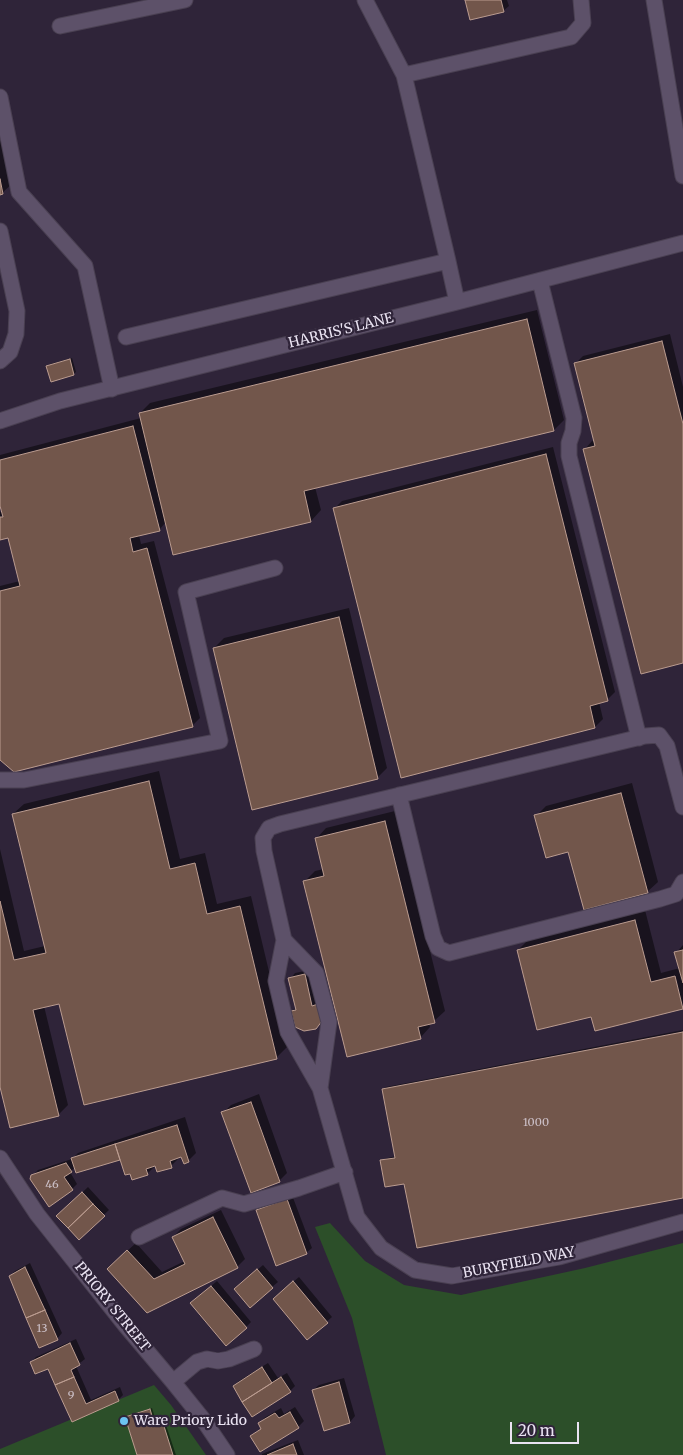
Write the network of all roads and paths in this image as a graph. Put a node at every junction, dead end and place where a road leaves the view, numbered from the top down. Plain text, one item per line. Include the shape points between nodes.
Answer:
1 (185, 0) edge
2 (365, 0) edge
3 (581, 0) edge
4 (654, 0) edge
5 (60, 26) dead end
6 (404, 75) junction
7 (0, 97) edge
8 (683, 176) edge
9 (0, 231) edge
10 (683, 242) edge
11 (448, 261) junction
12 (540, 281) junction
13 (457, 302) junction
14 (126, 338) dead end
15 (0, 361) edge
16 (112, 389) junction
17 (0, 421) edge
18 (275, 568) dead end
19 (639, 738) junction
20 (0, 780) edge
21 (399, 795) junction
22 (683, 807) edge
23 (683, 882) edge
24 (284, 940) junction
25 (320, 1088) junction
26 (0, 1158) edge
27 (345, 1172) junction
28 (683, 1222) edge
29 (139, 1236) dead end
30 (254, 1348) dead end
31 (174, 1382) junction
32 (227, 1455) edge

1 - 5 street
2 - 6 street
3 - 6 street via 583,23 571,37
4 - 8 street
6 - 11 street
7 - 16 street via 19,192 84,266
9 - 15 street via 18,311 10,352
10 - 12 street, HARRIS'S LANE
11 - 13 street
11 - 14 street
12 - 13 street, HARRIS'S LANE
12 - 19 street via 574,418 569,456
13 - 16 street, HARRIS'S LANE
16 - 17 street, HARRIS'S LANE
18 - 20 street via 186,592 220,741 24,780
19 - 21 street
19 - 22 street via 659,735 667,746
21 - 23 street via 433,936 438,948 449,953 660,899 676,894
21 - 24 street via 269,828 263,838 264,851
24 - 25 street via 276,981 288,1032
24 - 25 street via 316,973 329,1022
25 - 27 street, BURYFIELD WAY
26 - 31 street, PRIORY STREET via 37,1214
27 - 28 street, BURYFIELD WAY via 357,1217 381,1248 415,1270 452,1276 558,1257
27 - 29 street via 244,1204 222,1198
30 - 31 street via 229,1359 197,1362
31 - 32 street, PRIORY STREET

